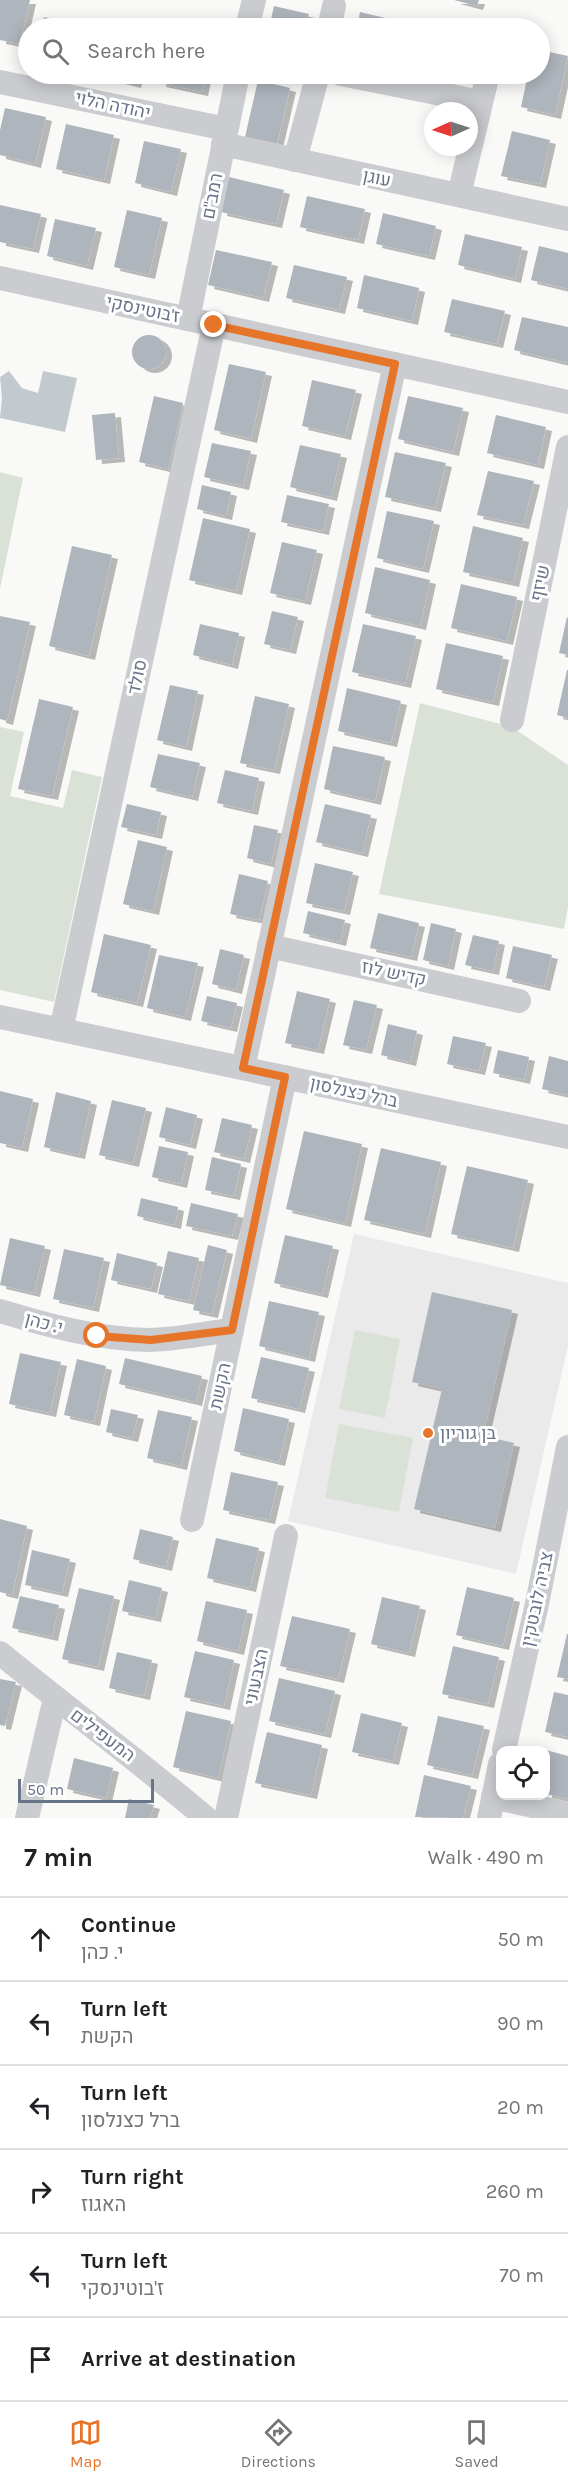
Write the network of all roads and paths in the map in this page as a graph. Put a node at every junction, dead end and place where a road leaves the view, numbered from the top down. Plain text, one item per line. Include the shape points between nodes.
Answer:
1 (254, 0) edge
2 (250, 18) edge
3 (0, 82) edge
4 (236, 84) edge
5 (315, 84) edge
6 (391, 84) edge
7 (486, 84) edge
8 (481, 102) junction
9 (224, 137) junction
10 (295, 160) junction
11 (459, 195) junction
12 (568, 219) edge
13 (0, 278) edge
14 (188, 319) junction
15 (214, 325) junction
16 (395, 364) junction
17 (568, 402) edge
18 (568, 447) edge
19 (512, 720) dead end
20 (269, 946) junction
21 (519, 1001) dead end
22 (0, 1017) edge
23 (61, 1029) junction
24 (243, 1068) junction
25 (285, 1077) junction
26 (568, 1137) edge
27 (0, 1311) edge
28 (232, 1330) junction
29 (568, 1447) edge
30 (565, 1476) edge
31 (192, 1520) dead end
32 (286, 1536) dead end
33 (0, 1653) edge
34 (55, 1698) junction
35 (505, 1746) edge
36 (496, 1786) edge
37 (491, 1807) edge
38 (568, 1814) edge
39 (27, 1818) edge
40 (206, 1818) edge
41 (226, 1818) edge

1 - 2 street
3 - 9 street, יהודה הלוי
4 - 9 street, רמב"ם
5 - 10 street
6 - 8 street
7 - 8 street
8 - 11 street
9 - 10 street, עוגן
9 - 14 street, רמב"ם
10 - 11 street, עוגן
11 - 12 street, עוגן
13 - 14 street, ז'בוטינסקי
14 - 15 street, ז'בוטינסקי
15 - 16 street, ז'בוטינסקי
15 - 23 street, סולד
16 - 17 street, ז'בוטינסקי
16 - 20 street
18 - 19 street, שיזף
20 - 21 street, קדיש לוז
20 - 24 street
22 - 23 street, ברל כצנלסון
23 - 24 street, ברל כצנלסון
24 - 25 street, ברל כצנלסון
25 - 26 street, ברל כצנלסון
25 - 28 street, הקשת
27 - 28 street, י. כהן via 97,1336 151,1340
28 - 31 street, הקשת
29 - 30 street, צביה לובטקין
30 - 35 street, צביה לובטקין
32 - 41 street, הצבעוני
33 - 34 street, המעפילים
34 - 39 street
34 - 40 street, המעפילים
36 - 37 street
37 - 38 street

